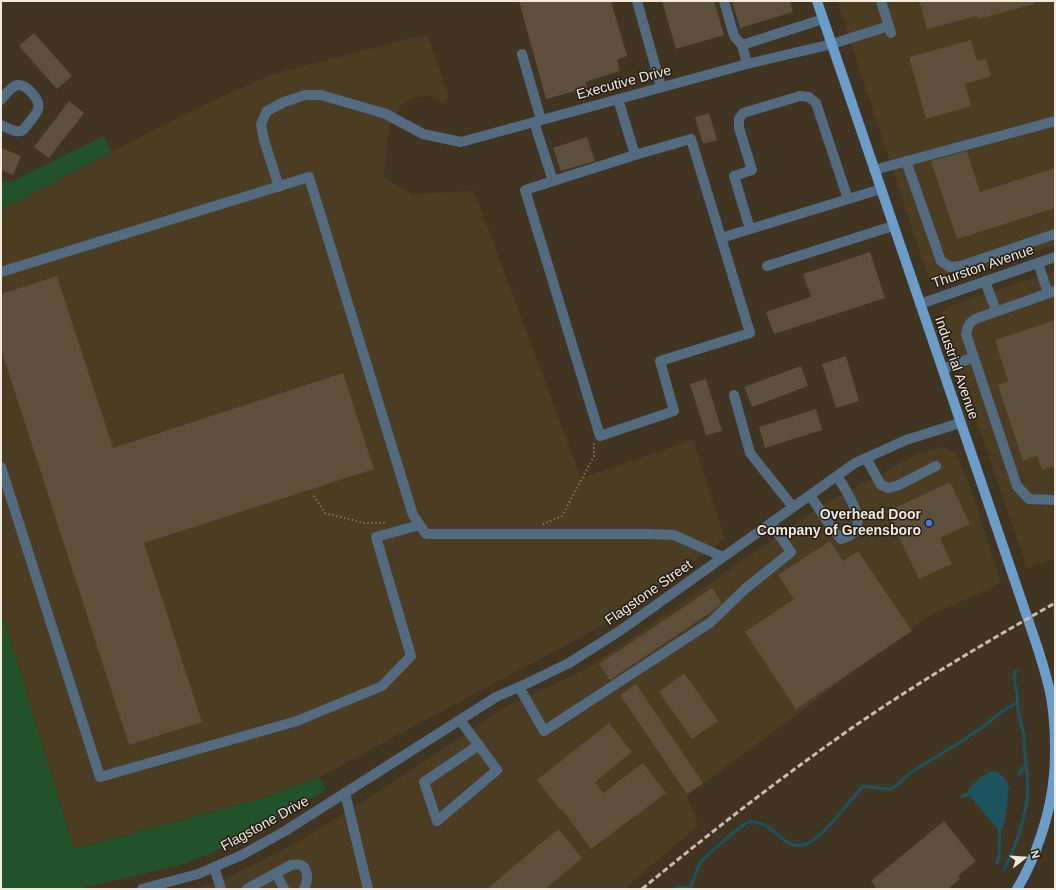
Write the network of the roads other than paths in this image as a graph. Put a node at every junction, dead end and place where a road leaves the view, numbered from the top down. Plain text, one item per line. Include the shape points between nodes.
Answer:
1 (637, 1) edge
2 (724, 1) edge
3 (817, 1) edge
4 (881, 1) edge
5 (823, 19) junction
6 (742, 44) junction
7 (832, 44) junction
8 (522, 54) dead end
9 (747, 64) junction
10 (661, 87) junction
11 (618, 99) junction
12 (1, 100) edge
13 (537, 121) junction
14 (1055, 121) edge
15 (1, 125) edge
16 (635, 155) junction
17 (906, 161) junction
18 (874, 170) junction
19 (553, 181) junction
20 (279, 187) junction
21 (881, 189) junction
22 (848, 199) junction
23 (893, 226) junction
24 (750, 229) junction
25 (1055, 234) edge
26 (721, 238) junction
27 (1055, 257) edge
28 (1038, 263) junction
29 (767, 266) dead end
30 (1, 272) edge
31 (985, 281) junction
32 (1052, 292) edge
33 (920, 304) junction
34 (996, 311) junction
35 (974, 357) junction
36 (943, 369) junction
37 (734, 395) dead end
38 (960, 423) junction
39 (866, 458) junction
40 (936, 466) dead end
41 (1, 467) edge
42 (837, 476) junction
43 (810, 495) junction
44 (1055, 500) edge
45 (793, 507) junction
46 (771, 523) junction
47 (420, 525) junction
48 (723, 557) junction
49 (519, 687) junction
50 (460, 720) junction
51 (479, 745) junction
52 (1055, 747) edge
53 (1055, 775) edge
54 (349, 791) junction
55 (214, 867) junction
56 (276, 873) junction
57 (142, 889) edge
58 (221, 889) edge
59 (247, 889) edge
60 (284, 889) edge
61 (304, 889) edge
62 (368, 889) edge
63 (1017, 889) edge

1 - 10 street
2 - 6 street via 734,36
3 - 5 main road, Industrial Avenue
4 - 7 street, Executive Drive via 890,30
5 - 6 street
5 - 7 main road, Industrial Avenue
6 - 9 street
7 - 9 street, Executive Drive
7 - 18 main road, Industrial Avenue
8 - 13 street
9 - 10 street, Executive Drive
10 - 11 street, Executive Drive
11 - 13 street, Executive Drive
11 - 16 street
12 - 15 street via 19,84 39,103 38,109 21,132
13 - 19 street
13 - 20 street, Executive Drive via 461,142 423,134 386,114 321,95 305,95 267,111 261,124
14 - 17 street
16 - 19 street
16 - 26 street via 691,139
17 - 18 street
17 - 25 street via 941,261 950,267 961,266
18 - 21 main road, Industrial Avenue
19 - 26 street via 525,190 600,436 674,411 660,361 750,333
20 - 30 street
20 - 47 street via 309,177 413,515
21 - 22 street
21 - 23 main road, Industrial Avenue
22 - 24 street
22 - 24 street via 816,103 809,97 800,96 742,113 739,128 752,170 734,176
23 - 29 street
23 - 33 main road, Industrial Avenue
24 - 26 street
27 - 28 street, Thurston Avenue
28 - 31 street, Thurston Avenue
28 - 32 street
31 - 33 street, Thurston Avenue
31 - 34 street
32 - 34 street
33 - 36 main road, Industrial Avenue
34 - 35 street via 970,322 966,334
35 - 36 street
35 - 44 street via 1017,486 1029,498
36 - 38 main road, Industrial Avenue
37 - 45 street via 750,453
38 - 39 street, Flagstone Street via 906,440
38 - 52 main road, Industrial Avenue via 1043,665 1052,704
39 - 40 street via 881,484 889,488
39 - 42 street, Flagstone Street
41 - 47 street via 100,777 298,721 382,686 411,656 376,537
42 - 43 street, Flagstone Street
42 - 43 street via 850,496 857,519 856,531 841,539
43 - 45 street, Flagstone Street
45 - 46 street, Flagstone Street
46 - 48 street, Flagstone Street
46 - 49 street via 791,552 746,589 712,622 617,684 544,730
47 - 48 street via 426,534 674,535
48 - 49 street, Flagstone Street via 621,630 569,663
49 - 50 street, Flagstone Street via 496,697
50 - 51 street
50 - 54 street, Flagstone Street
51 - 51 street via 496,770 437,821 424,782
52 - 53 main road, Industrial Avenue
53 - 63 main road, Industrial Avenue via 1038,842
54 - 55 street, Flagstone Drive via 279,835
54 - 62 street
55 - 57 street, Flagstone Drive via 198,874
55 - 58 street
56 - 59 street
56 - 60 street
56 - 61 street via 291,865 301,866 307,879

